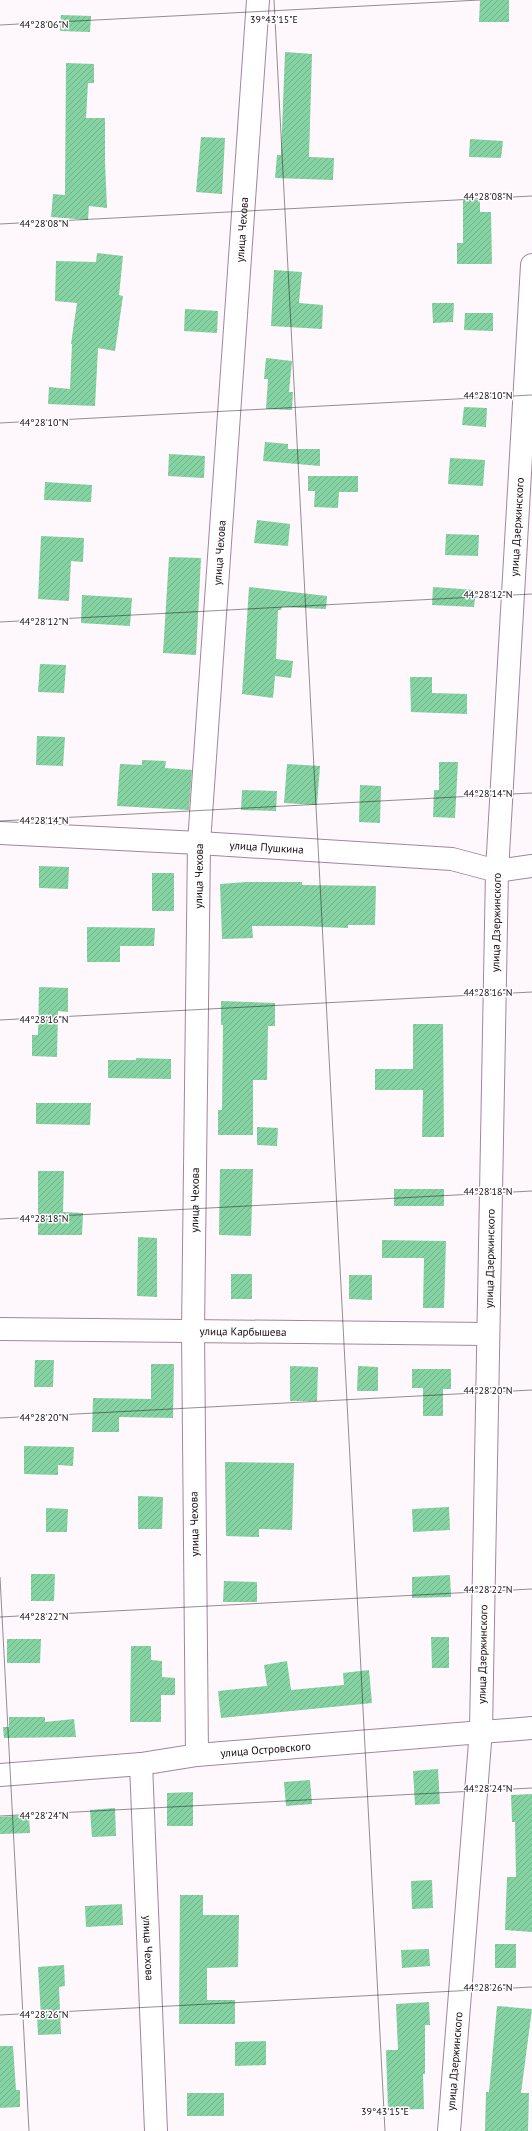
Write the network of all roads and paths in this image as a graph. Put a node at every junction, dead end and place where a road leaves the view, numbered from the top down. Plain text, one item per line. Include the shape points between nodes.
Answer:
1 (258, 0) edge
2 (532, 265) edge
3 (0, 833) edge
4 (199, 843) junction
5 (532, 866) edge
6 (497, 871) junction
7 (0, 1329) edge
8 (193, 1331) junction
9 (487, 1334) junction
10 (532, 1728) edge
11 (481, 1730) junction
12 (197, 1755) junction
13 (141, 1764) junction
14 (0, 1776) edge
15 (156, 2131) edge
16 (449, 2131) edge

1 - 4 street, улица Чехова
2 - 6 street, улица Дзержинского
3 - 4 street, улица Пушкина
4 - 6 street, улица Пушкина via 452,859
4 - 8 street, улица Чехова
5 - 6 street, улица Пушкина
6 - 9 street, улица Дзержинского
7 - 8 street, улица Карбышева
8 - 9 street, улица Карбышева
8 - 12 street, улица Чехова
9 - 11 street, улица Дзержинского
10 - 11 street, улица Островского
11 - 12 street, улица Островского
11 - 16 street, улица Дзержинского
12 - 13 street, улица Островского
13 - 14 street, улица Островского
13 - 15 street, улица Чехова

